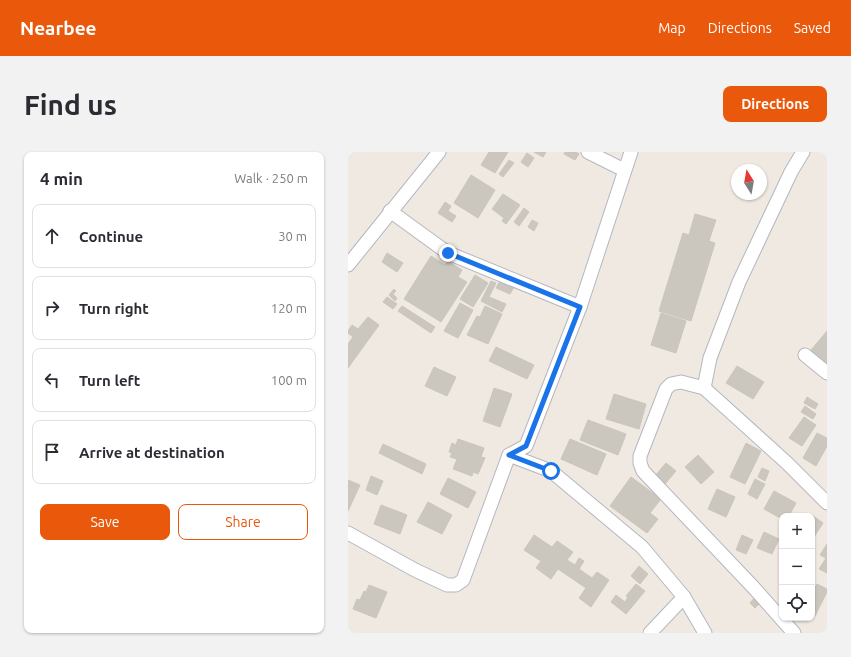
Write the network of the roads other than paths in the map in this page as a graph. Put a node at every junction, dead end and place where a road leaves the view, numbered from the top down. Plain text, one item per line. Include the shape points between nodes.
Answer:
1 (439, 152) edge
2 (588, 152) edge
3 (631, 152) edge
4 (803, 152) edge
5 (624, 170) junction
6 (390, 212) junction
7 (348, 265) edge
8 (580, 307) junction
9 (805, 355) dead end
10 (827, 373) edge
11 (704, 388) junction
12 (509, 455) junction
13 (827, 503) edge
14 (348, 533) edge
15 (684, 597) junction
16 (650, 633) edge
17 (705, 633) edge
18 (794, 633) edge

1 - 6 street
2 - 5 street
3 - 5 street
4 - 11 street via 739,282 710,358
5 - 8 street
6 - 7 street
6 - 8 street via 448,253
8 - 12 street via 526,446
9 - 10 street
11 - 13 street
11 - 18 street via 681,382 671,384 666,389 640,456 640,463 643,471
12 - 14 street via 463,580 456,585 447,585 415,570
12 - 15 street via 551,471 642,547
15 - 16 street
15 - 17 street

